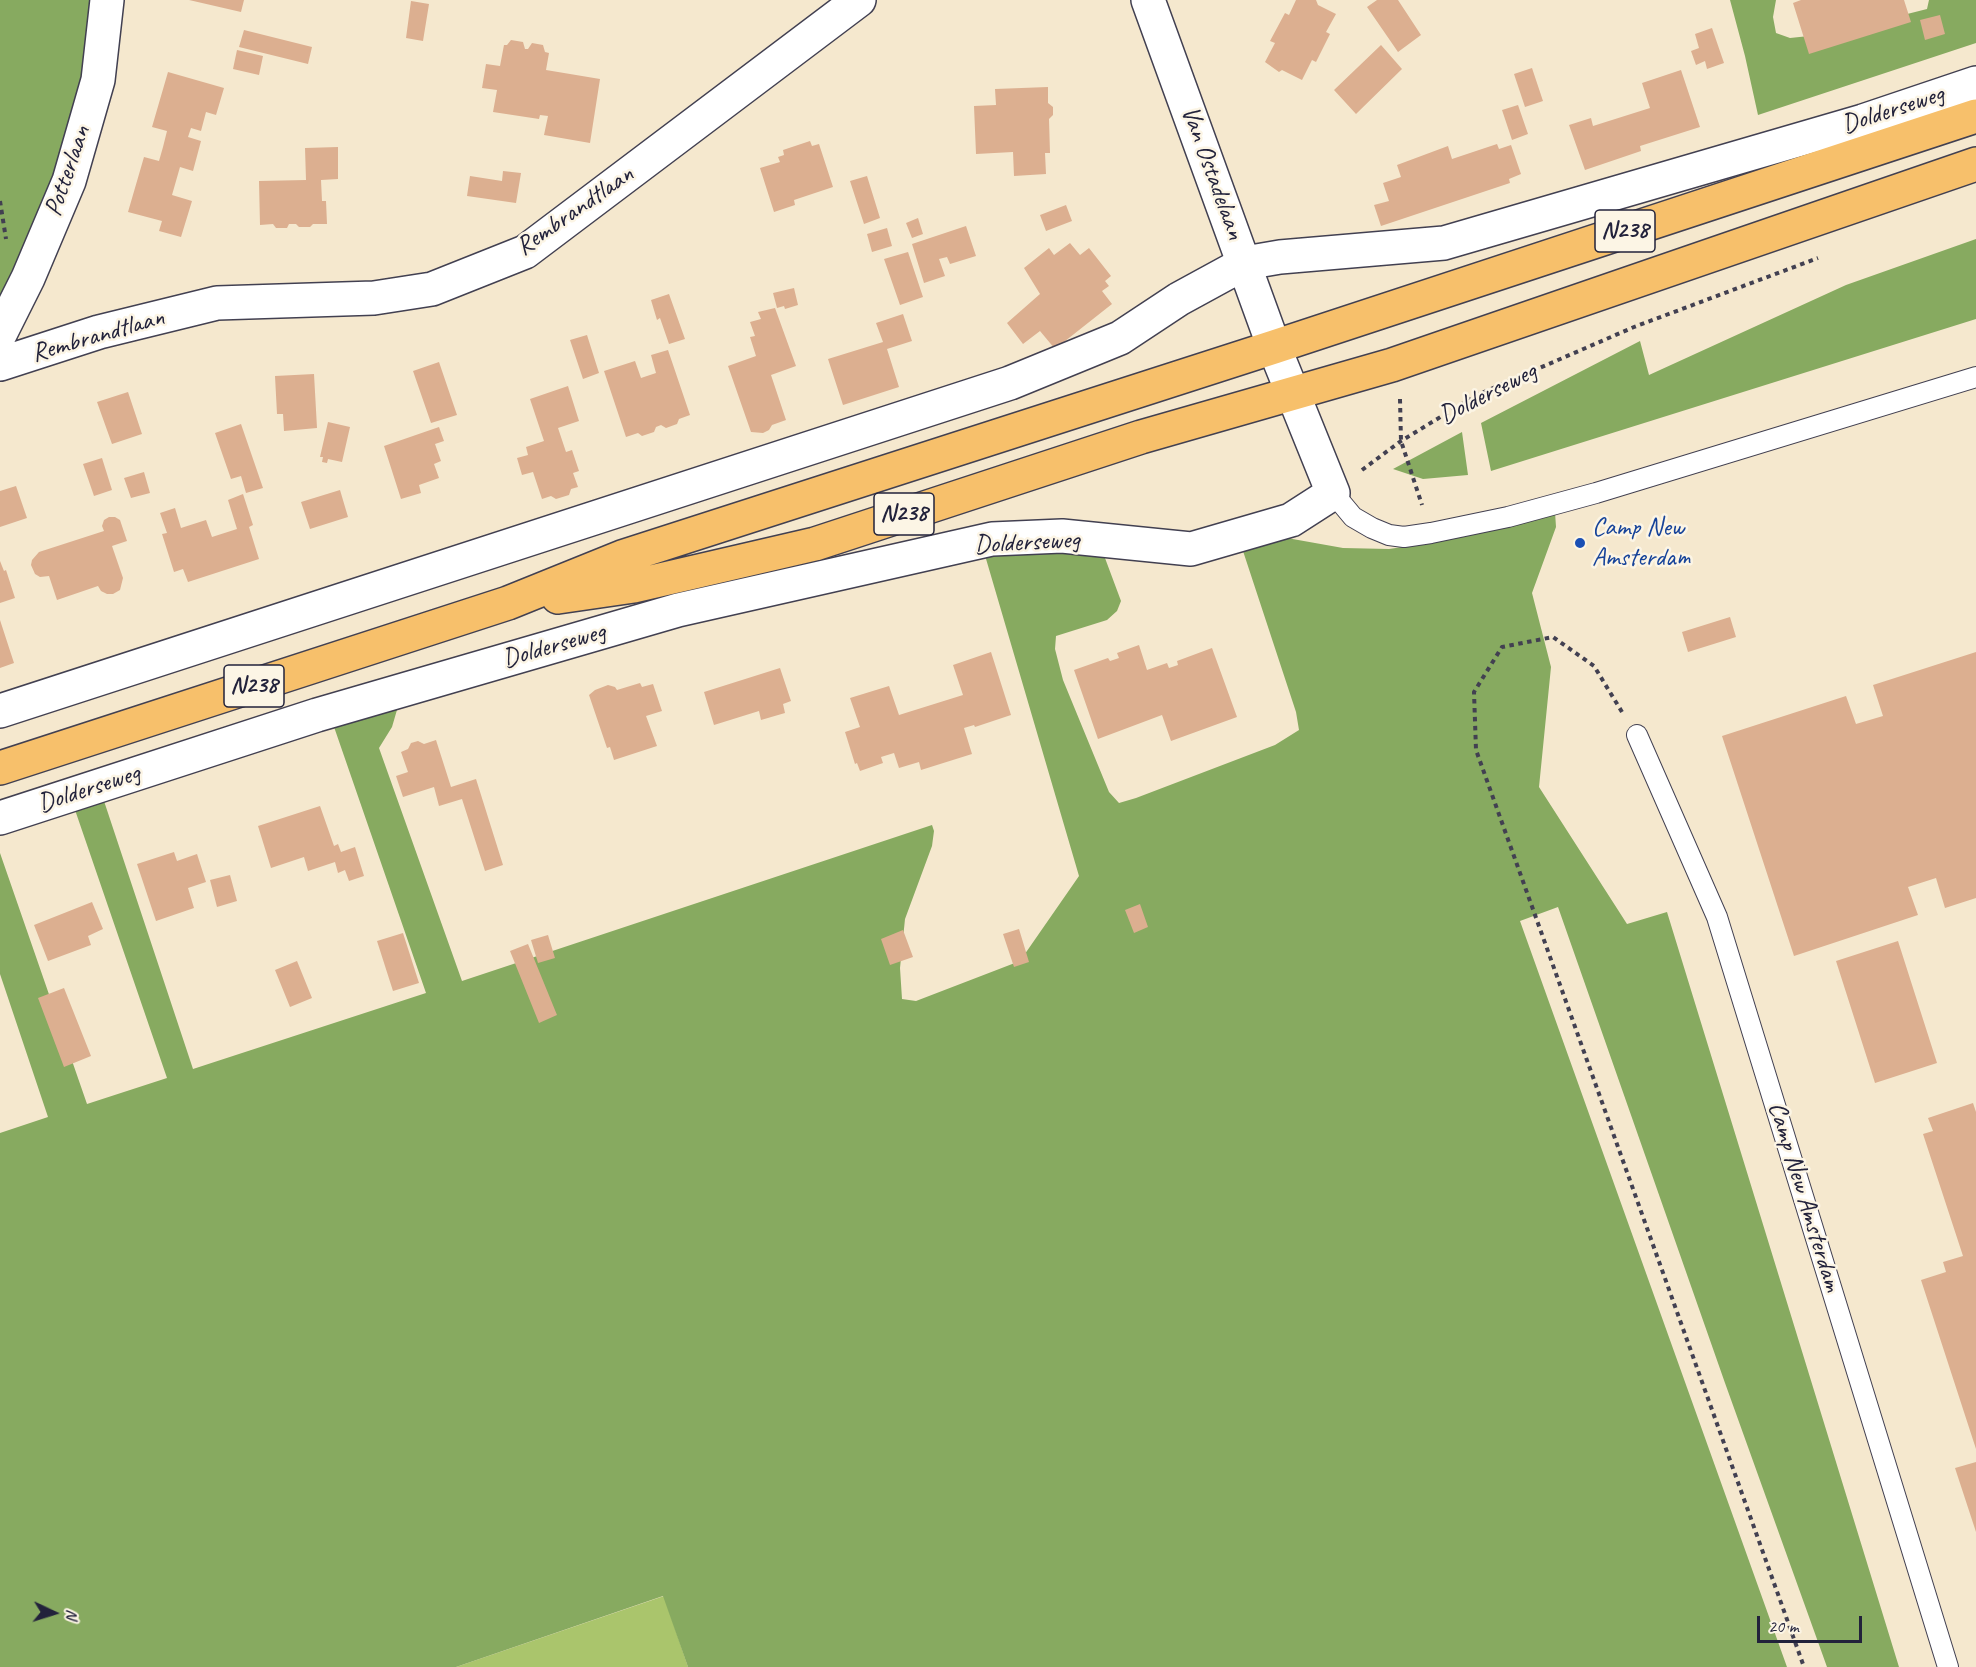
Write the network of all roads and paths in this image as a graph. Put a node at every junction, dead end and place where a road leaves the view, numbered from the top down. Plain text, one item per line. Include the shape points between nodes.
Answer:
1 (107, 0) edge
2 (858, 0) edge
3 (1148, 0) edge
4 (1976, 83) edge
5 (1976, 117) edge
6 (1976, 164) edge
7 (0, 232) edge
8 (5, 237) dead end
9 (1821, 257) dead end
10 (1245, 263) junction
11 (0, 334) edge
12 (1274, 346) junction
13 (0, 364) edge
14 (1976, 377) edge
15 (1292, 393) junction
16 (1401, 441) junction
17 (1333, 493) junction
18 (1431, 533) junction
19 (508, 603) junction
20 (0, 711) edge
21 (1637, 735) joint
22 (0, 768) edge
23 (0, 818) edge
24 (1804, 1667) edge
25 (1948, 1667) edge

1 - 11 street, Potterlaan via 98,80 69,181
2 - 13 street, Rembrandtlaan via 525,252 432,289 374,298 217,303 99,332
3 - 10 street, Van Ostadelaan
4 - 10 street, Dolderseweg via 1863,121 1444,243
5 - 12 main road, Dolderseweg / N238
6 - 15 main road, Dolderseweg / N238 via 1392,365
7 - 8 path
9 - 16 path, Dolderseweg via 1634,327 1475,396
10 - 12 street, Van Ostadelaan
10 - 20 street, Dolderseweg via 1179,299 1120,338 1010,383
12 - 15 street
12 - 19 main road, Dolderseweg / N238 via 621,557
14 - 18 lane via 1596,493
15 - 17 street
15 - 19 main road, Dolderseweg / N238 via 1141,437 815,544 634,586
16 - 17 path, Dolderseweg
16 - 18 path
17 - 18 lane via 1353,516 1371,528 1404,537
17 - 23 street, Dolderseweg via 1291,520 1191,549 1062,536 992,539 678,610 317,715
19 - 22 main road, Dolderseweg / N238
21 - 24 path via 1594,666 1553,637 1502,646 1474,692 1476,750
21 - 25 lane, Camp New Amsterdam via 1718,917

